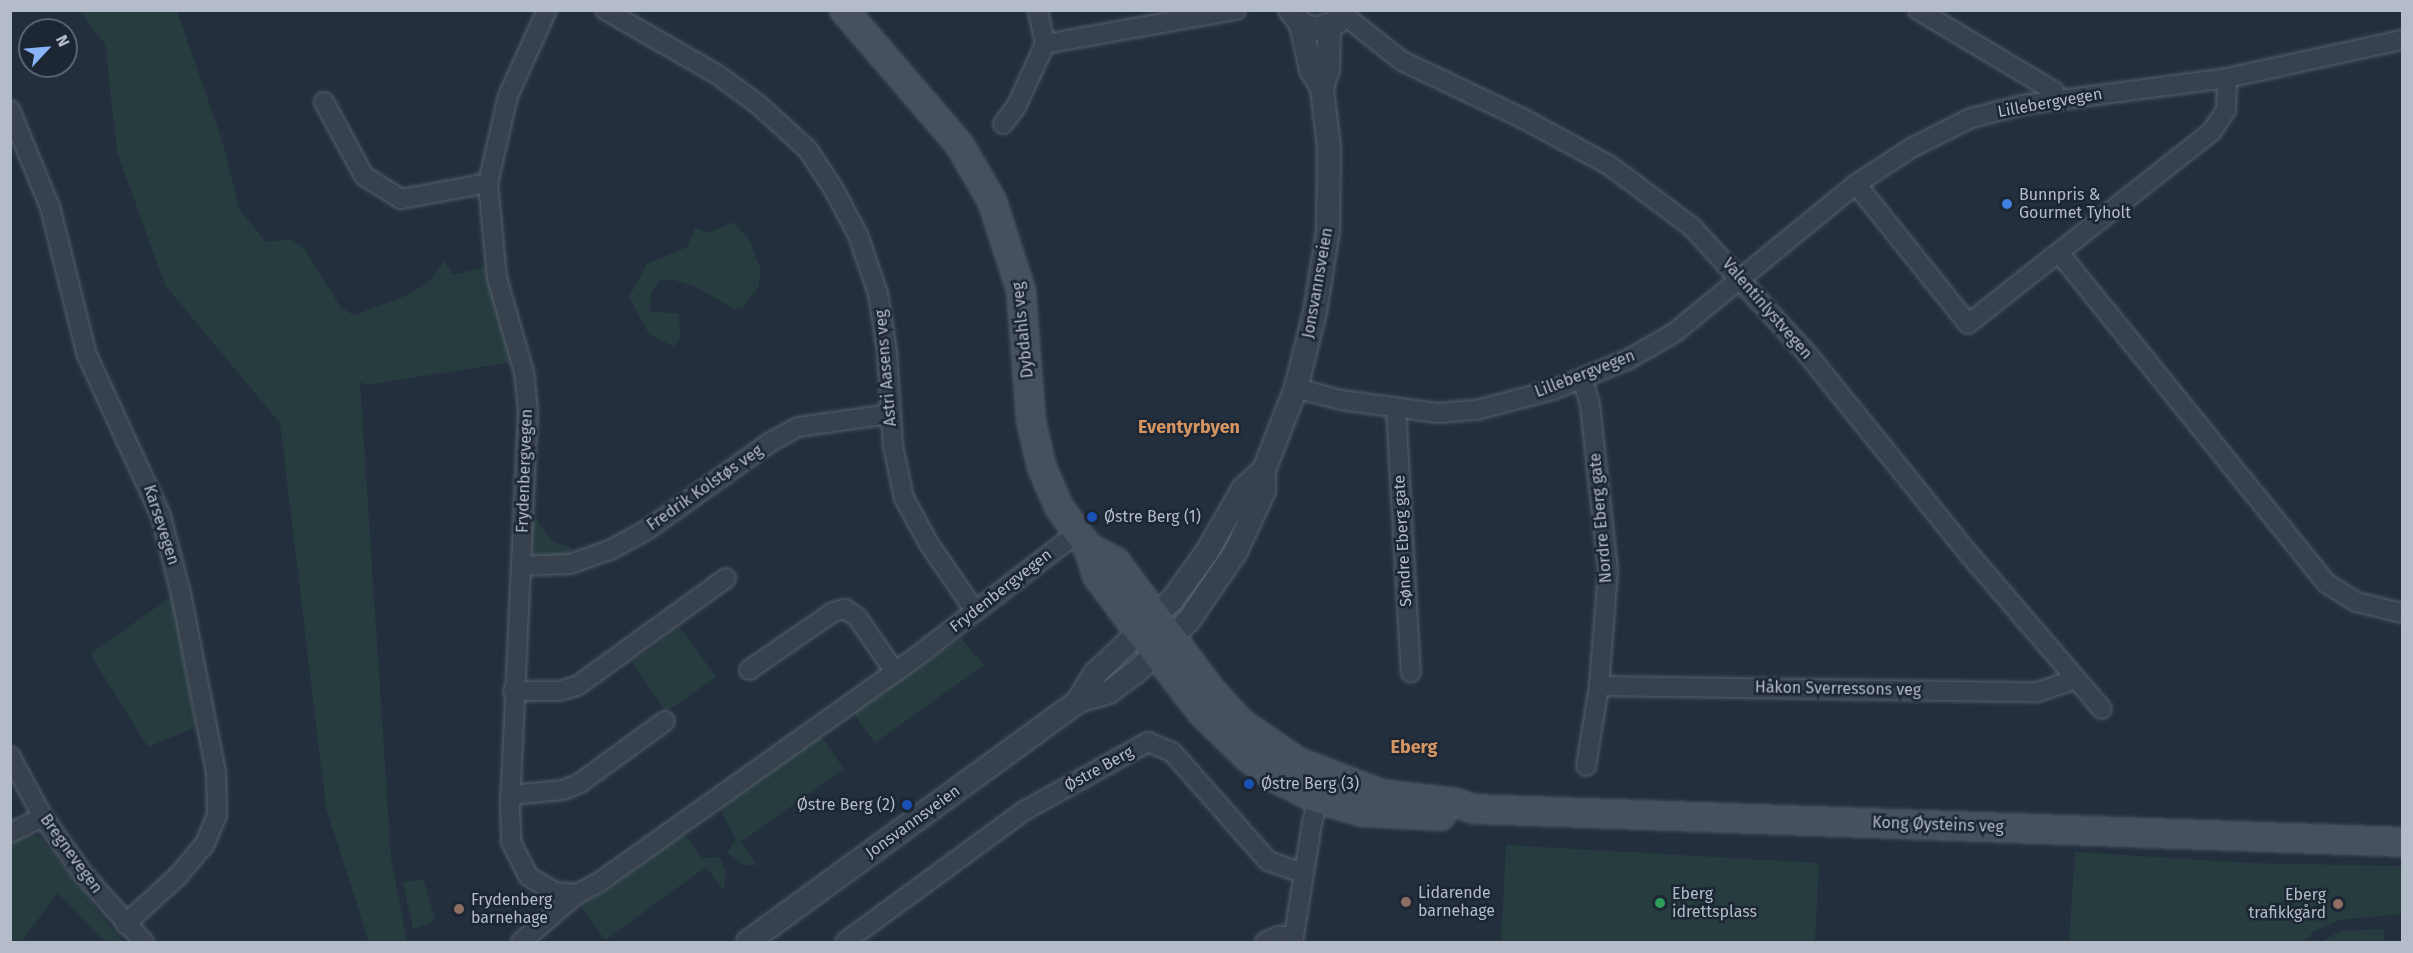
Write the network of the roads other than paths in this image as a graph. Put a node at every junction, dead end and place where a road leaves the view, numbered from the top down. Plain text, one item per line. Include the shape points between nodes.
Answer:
1 (547, 10) edge
2 (605, 10) edge
3 (844, 10) edge
4 (1038, 10) edge
5 (1236, 10) edge
6 (1918, 10) edge
7 (1296, 17) edge
8 (1339, 18) edge
9 (2403, 40) edge
10 (1045, 44) junction
11 (2227, 78) junction
12 (1322, 88) junction
13 (2057, 100) junction
14 (324, 102) dead end
15 (10, 110) edge
16 (1003, 124) dead end
17 (488, 183) junction
18 (1856, 184) junction
19 (2060, 254) junction
20 (1744, 280) junction
21 (1582, 378) junction
22 (1296, 388) junction
23 (1396, 408) junction
24 (891, 414) junction
25 (1264, 470) junction
26 (1083, 540) junction
27 (521, 566) junction
28 (726, 578) dead end
29 (975, 611) junction
30 (2403, 613) edge
31 (1148, 625) junction
32 (1165, 647) junction
33 (749, 670) dead end
34 (895, 672) junction
35 (1411, 673) dead end
36 (2075, 679) junction
37 (1599, 686) junction
38 (513, 691) junction
39 (1078, 701) junction
40 (2102, 709) dead end
41 (665, 722) dead end
42 (10, 756) edge
43 (1586, 766) dead end
44 (1325, 774) junction
45 (510, 795) junction
46 (1317, 799) junction
47 (1473, 809) junction
48 (43, 817) junction
49 (10, 833) edge
50 (2403, 842) edge
51 (1303, 873) junction
52 (577, 894) junction
53 (125, 924) junction
54 (1294, 939) edge
55 (144, 942) edge
56 (521, 942) edge
57 (748, 942) edge
58 (845, 942) edge
59 (1265, 942) edge

1 - 17 street, Frydenbergvegen via 508,96
2 - 24 street, Astri Aasens veg via 718,75 786,128 807,150 858,235 878,294
3 - 26 main road, Dybdahls veg via 959,144 992,201 1021,290 1035,444 1051,490
4 - 10 street
5 - 10 street
6 - 13 street via 2054,91
7 - 8 street via 1315,29
7 - 12 street, Jonsvannsveien via 1311,70
8 - 12 street, Jonsvannsveien
8 - 20 street, Valentinlystvegen via 1402,61 1609,165 1692,227
9 - 11 street, Lillebergvegen
10 - 16 street via 1016,107
11 - 13 street, Lillebergvegen
11 - 19 street via 2226,110 2212,131
12 - 22 street, Jonsvannsveien via 1329,148 1328,231 1315,312
13 - 18 street, Lillebergvegen via 1971,118 1913,147
14 - 17 street via 364,176 401,199
15 - 53 street, Karsevegen via 50,207 87,354 161,516 181,594 216,772 217,814 204,845 177,877
17 - 27 street, Frydenbergvegen via 497,278 524,372 528,411
18 - 19 street via 1968,324
18 - 20 street, Lillebergvegen
19 - 30 street via 2326,583 2357,602
20 - 21 street, Lillebergvegen via 1674,333 1627,360
20 - 36 street, Valentinlystvegen
21 - 23 street, Lillebergvegen via 1476,410 1439,413
21 - 37 street, Nordre Eberg gate via 1590,405 1608,571
22 - 23 street, Lillebergvegen
22 - 25 street, Jonsvannsveien
23 - 35 street, Søndre Eberg gate
24 - 27 street, Fredrik Kolstøs veg via 798,427 768,443 647,530 610,550 570,564
24 - 29 street, Astri Aasens veg via 897,473 904,498 929,544
25 - 31 street, Jonsvannsveien via 1242,489 1207,552
25 - 32 street, Jonsvannsveien via 1264,491 1244,535
26 - 29 street, Frydenbergvegen
26 - 31 main road, Dybdahls veg via 1097,576
27 - 38 street, Frydenbergvegen
28 - 38 street via 577,686 559,691
29 - 34 street, Frydenbergvegen
31 - 32 main road, Kong Øysteins veg
31 - 39 street, Jonsvannsveien via 1095,674
32 - 39 street, Jonsvannsveien via 1109,692
32 - 44 main road, Kong Øysteins veg via 1240,722 1271,746
32 - 46 main road, Kong Øysteins veg via 1233,745 1277,779
33 - 34 street via 834,612 845,609 857,617
34 - 52 street, Frydenbergvegen via 598,883
36 - 37 street, Håkon Sverressons veg via 2038,692
36 - 40 street, Valentinlystvegen
37 - 43 street, Nordre Eberg gate
38 - 45 street, Frydenbergvegen
39 - 57 street, Jonsvannsveien
41 - 45 street via 580,783 563,790
42 - 48 street, Bregnevegen
44 - 46 street
44 - 47 main road, Kong Øysteins veg via 1382,794 1456,802
45 - 52 street, Frydenbergvegen via 511,842 517,861 537,883 555,892
46 - 47 main road, Kong Øysteins veg via 1390,816 1457,816
46 - 51 street
47 - 50 main road, Kong Øysteins veg
48 - 49 street
48 - 53 street, Bregnevegen
51 - 54 street
51 - 58 street, Østre Berg via 1268,861 1172,752 1148,742 1024,811
52 - 56 street, Frydenbergvegen
53 - 55 street, Bregnevegen
54 - 59 street via 1279,936

